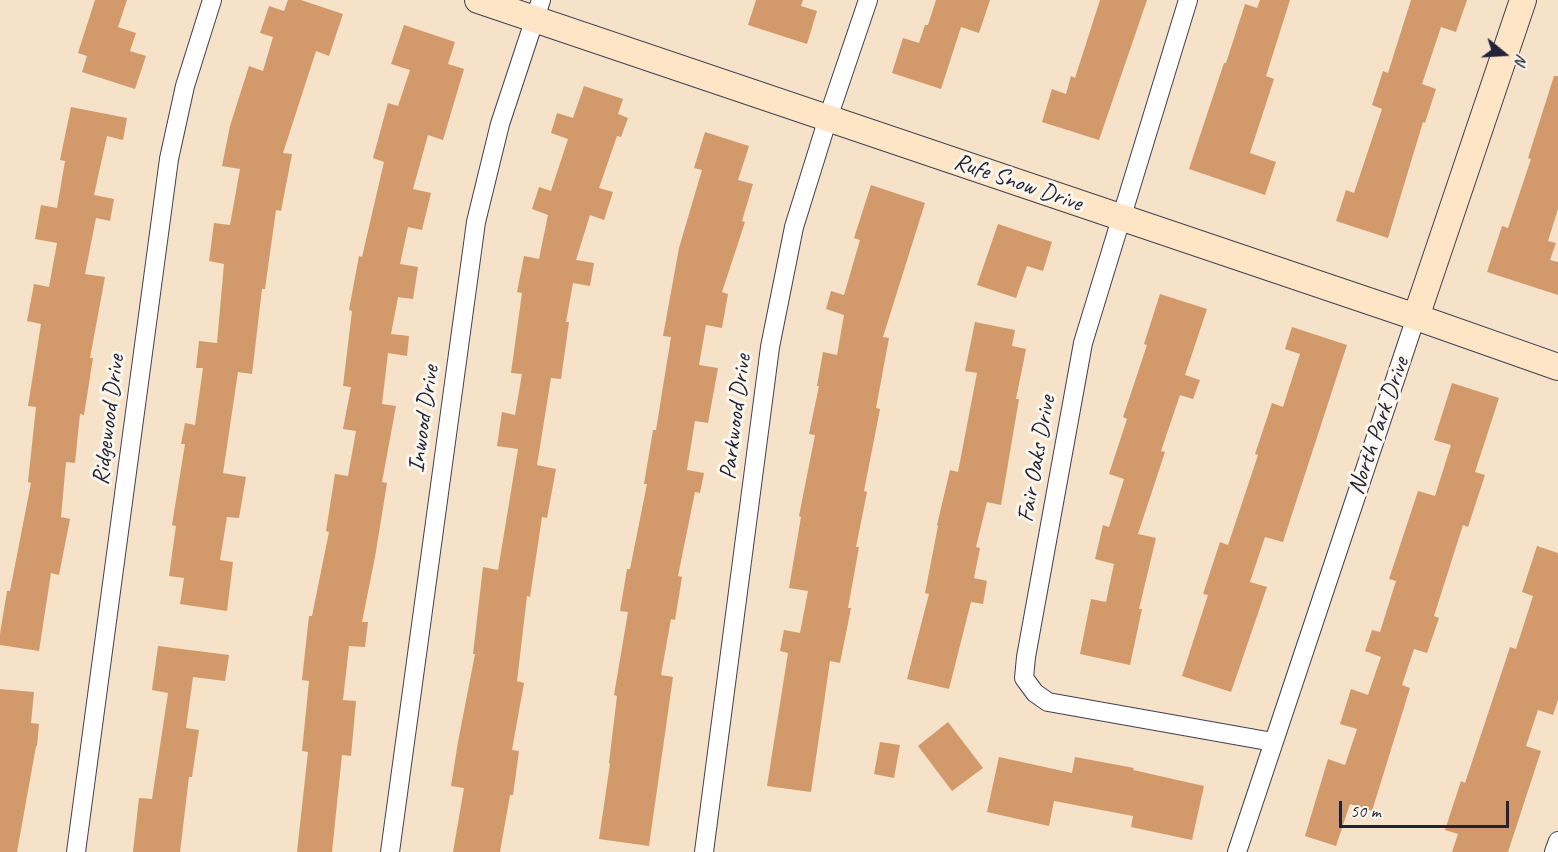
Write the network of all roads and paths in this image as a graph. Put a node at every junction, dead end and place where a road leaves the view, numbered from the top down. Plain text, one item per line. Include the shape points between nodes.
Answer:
1 (212, 0) edge
2 (478, 0) edge
3 (868, 0) edge
4 (1188, 0) edge
5 (1523, 0) edge
6 (538, 10) edge
7 (828, 118) junction
8 (1120, 217) junction
9 (1416, 317) junction
10 (1558, 367) edge
11 (1273, 742) junction
12 (1558, 841) edge
13 (76, 852) edge
14 (390, 852) edge
15 (704, 852) edge
16 (1237, 852) edge
17 (1554, 852) edge

1 - 13 street, Ridgewood Drive via 185,86 169,159
2 - 6 main road, Rufe Snow Drive
3 - 7 street, Parkwood Drive
4 - 8 street, Fair Oaks Drive
5 - 9 main road, North Park Drive
6 - 7 main road, Rufe Snow Drive
6 - 14 street, Inwood Drive via 500,124 476,222
7 - 8 main road, Rufe Snow Drive
7 - 15 street, Parkwood Drive via 794,227 770,347
8 - 9 main road, Rufe Snow Drive
8 - 11 street, Fair Oaks Drive via 1083,343 1024,678 1048,702
9 - 10 main road, Rufe Snow Drive
9 - 11 street, North Park Drive
11 - 16 street, North Park Drive
12 - 17 street

